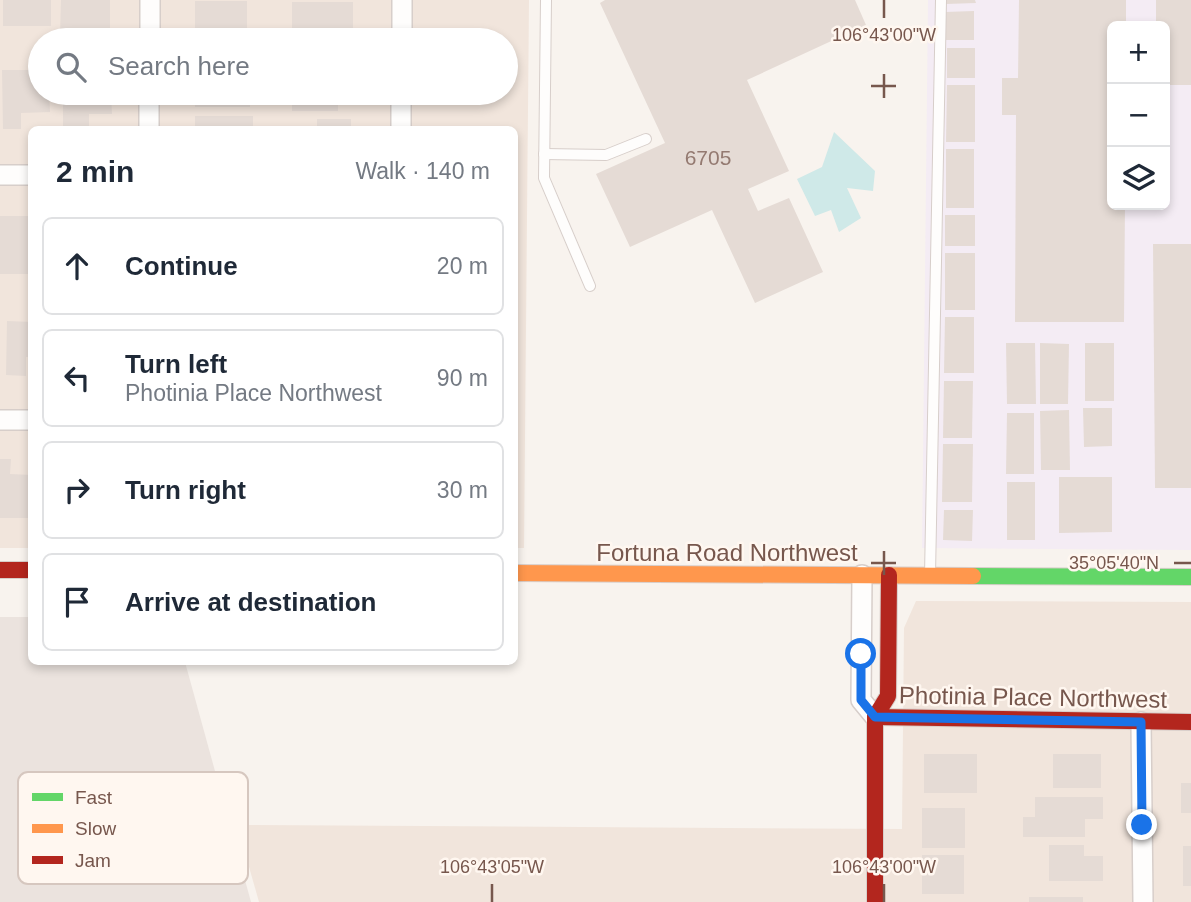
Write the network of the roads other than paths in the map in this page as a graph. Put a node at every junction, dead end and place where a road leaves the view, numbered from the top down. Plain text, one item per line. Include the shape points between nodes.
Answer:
1 (150, 0) edge
2 (402, 0) edge
3 (546, 0) edge
4 (941, 0) edge
5 (150, 28) edge
6 (402, 28) edge
7 (149, 105) edge
8 (401, 105) edge
9 (149, 126) edge
10 (401, 126) edge
11 (646, 139) dead end
12 (544, 154) junction
13 (0, 175) edge
14 (28, 175) edge
15 (590, 286) dead end
16 (0, 420) edge
17 (28, 420) edge
18 (0, 570) edge
19 (28, 570) edge
20 (518, 573) edge
21 (862, 575) junction
22 (889, 575) junction
23 (929, 575) junction
24 (1191, 577) edge
25 (875, 717) junction
26 (1141, 722) junction
27 (1191, 722) edge
28 (874, 902) edge
29 (1143, 902) edge

1 - 5 street
2 - 6 street
3 - 12 lane
4 - 23 lane
7 - 9 street
8 - 10 street
11 - 12 lane via 606,155
12 - 15 lane via 544,178
13 - 14 street
16 - 17 street
18 - 19 street
20 - 21 street, Fortuna Road Northwest
21 - 22 street, Fortuna Road Northwest
21 - 25 street via 861,700
22 - 23 street, Fortuna Road Northwest
22 - 25 street via 888,696
23 - 24 street, Fortuna Road Northwest
25 - 26 street, Photinia Place Northwest
25 - 28 street
26 - 27 street, Photinia Place Northwest
26 - 29 street

